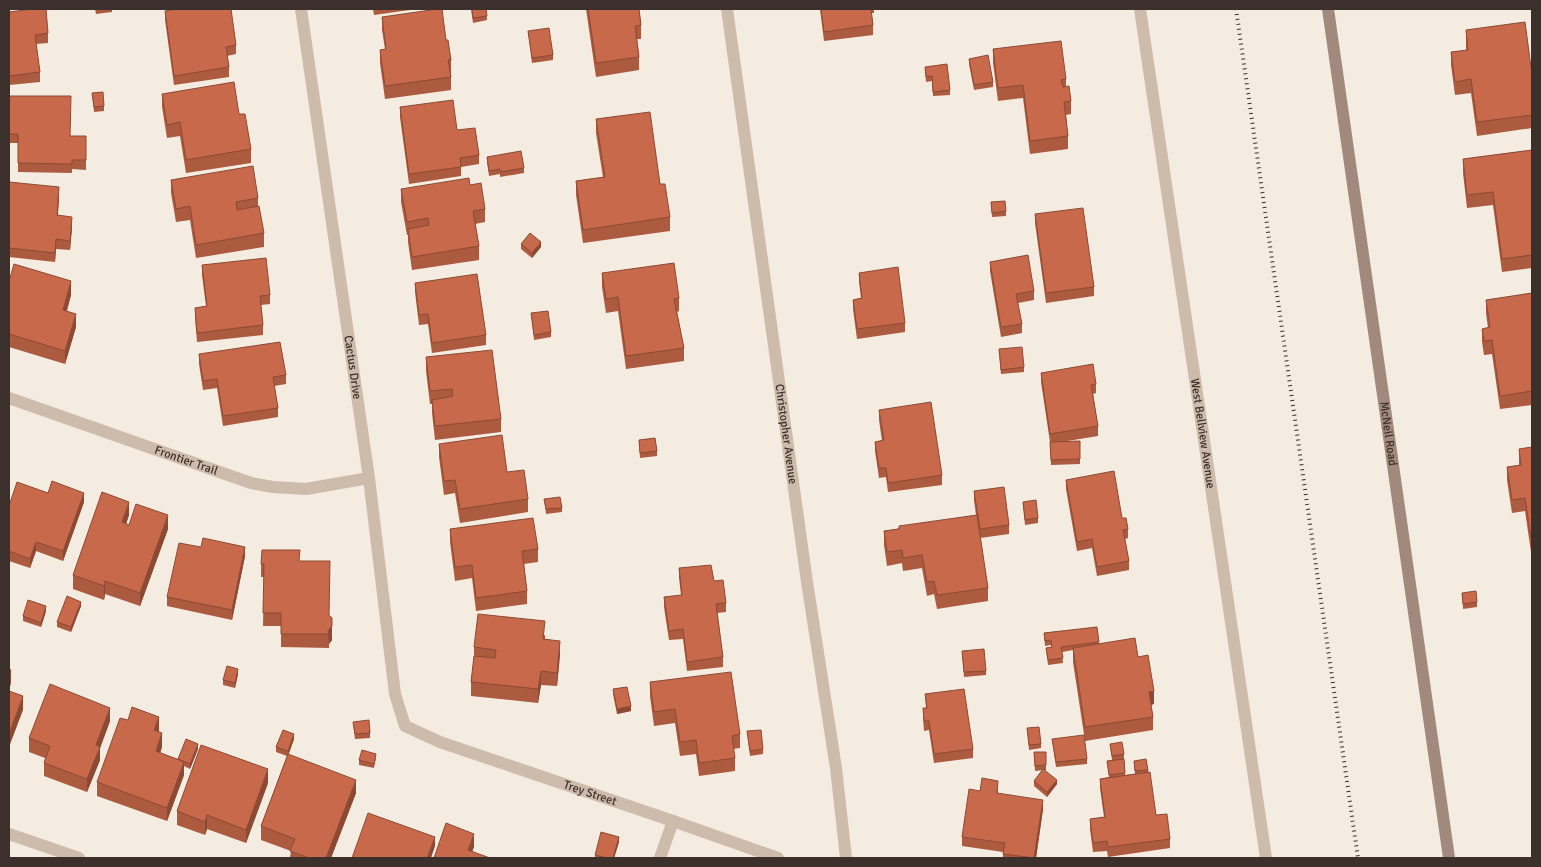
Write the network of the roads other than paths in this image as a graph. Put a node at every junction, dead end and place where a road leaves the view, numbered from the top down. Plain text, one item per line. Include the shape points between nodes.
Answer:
1 (301, 9) edge
2 (727, 9) edge
3 (1140, 9) edge
4 (1328, 9) edge
5 (9, 398) edge
6 (370, 478) junction
7 (405, 726) joint
8 (673, 821) junction
9 (9, 834) edge
10 (79, 858) edge
11 (660, 858) edge
12 (778, 858) edge
13 (846, 858) edge
14 (1266, 858) edge
15 (1449, 858) edge

1 - 6 street, Cactus Drive
2 - 13 street, Christopher Avenue via 836,768
3 - 14 street, West Bellview Avenue
4 - 15 main road, McNeil Road
5 - 6 street, Frontier Trail via 251,483 306,490
6 - 7 street, Cactus Drive via 395,694
7 - 8 street, Trey Street via 440,742
8 - 11 street
8 - 12 street, Trey Street
9 - 10 street

